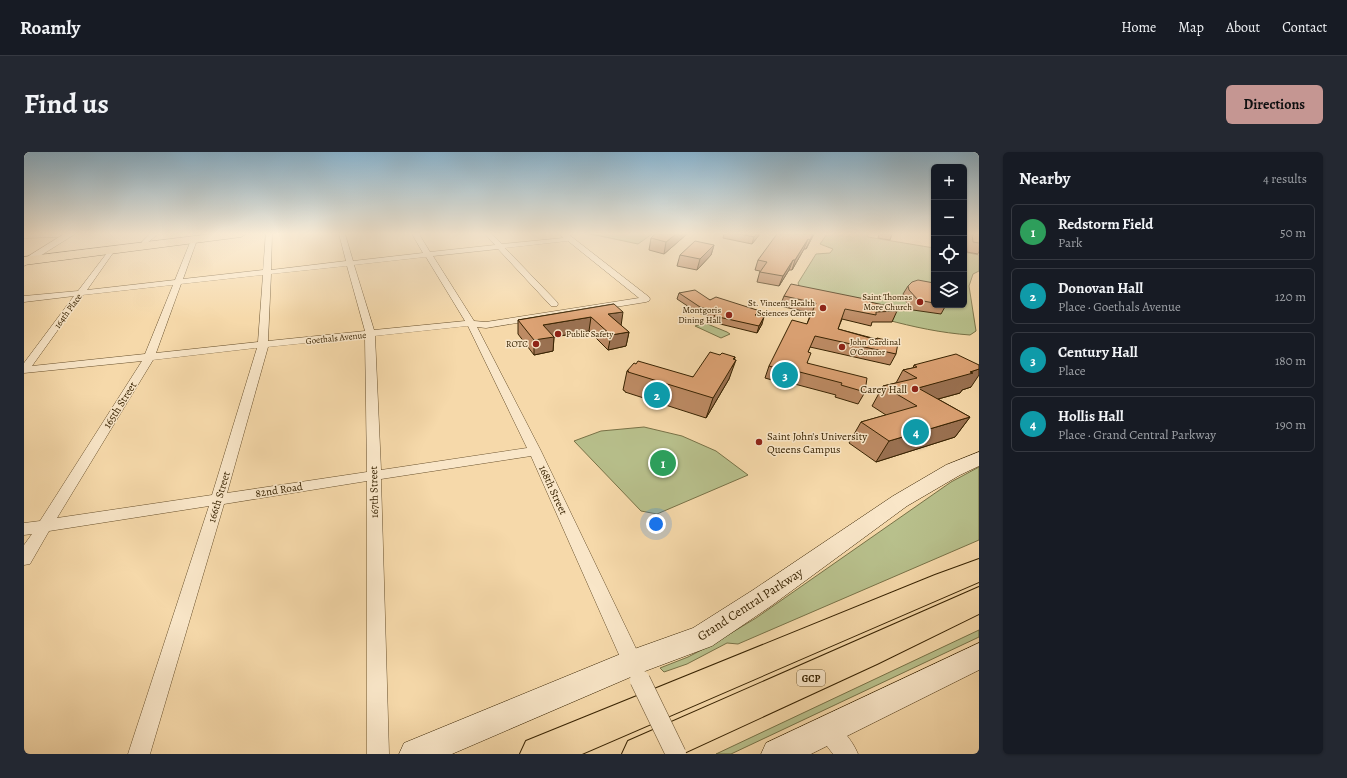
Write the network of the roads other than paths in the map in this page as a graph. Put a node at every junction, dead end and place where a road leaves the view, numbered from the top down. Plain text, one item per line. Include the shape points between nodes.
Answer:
1 (103, 262) edge
2 (185, 262) edge
3 (267, 262) edge
4 (367, 262) edge
5 (432, 262) edge
6 (514, 262) edge
7 (598, 262) edge
8 (350, 264) junction
9 (267, 273) junction
10 (177, 282) junction
11 (81, 293) junction
12 (24, 299) edge
13 (554, 304) dead end
14 (471, 323) junction
15 (370, 334) junction
16 (263, 346) junction
17 (149, 357) junction
18 (24, 370) edge
19 (535, 451) junction
20 (979, 458) edge
21 (374, 476) junction
22 (218, 499) junction
23 (46, 525) junction
24 (24, 528) edge
25 (979, 553) edge
26 (24, 559) edge
27 (979, 570) edge
28 (945, 582) junction
29 (979, 600) edge
30 (979, 656) edge
31 (636, 671) junction
32 (827, 730) junction
33 (140, 754) edge
34 (378, 754) edge
35 (415, 754) edge
36 (539, 754) edge
37 (642, 754) edge
38 (676, 754) edge
39 (777, 754) edge
40 (847, 754) edge

1 - 11 street, 164th Place
2 - 10 street, 165th Street
3 - 9 street, 166th Street
4 - 8 street
5 - 14 street, 168th Street
6 - 13 street
7 - 14 street, Goethals Avenue via 646,299 486,325
8 - 9 street
8 - 15 street, 167th Street
9 - 10 street
9 - 16 street, 166th Street
10 - 11 street
10 - 17 street, 165th Street
11 - 12 street
11 - 18 street, 164th Place
14 - 15 street, Goethals Avenue
14 - 19 street, 168th Street
15 - 16 street, Goethals Avenue
15 - 21 street, 167th Street
16 - 17 street, Goethals Avenue
16 - 22 street, 166th Street
17 - 18 street, Goethals Avenue
17 - 23 street, 165th Street
19 - 21 street, 82nd Road
19 - 31 street, 168th Street
20 - 31 main road, Grand Central Parkway via 953,470 900,502 702,637
21 - 22 street, 82nd Road
21 - 34 street, 167th Street
22 - 23 street, 82nd Road
22 - 33 street, 166th Street
23 - 24 street, 82nd Road
23 - 26 street, 165th Street
25 - 28 highway
27 - 28 highway
28 - 36 highway
29 - 37 highway, GCP
30 - 32 main road
31 - 35 main road, Grand Central Parkway
31 - 38 street, 168th Street, bridge
32 - 39 main road
32 - 40 street

